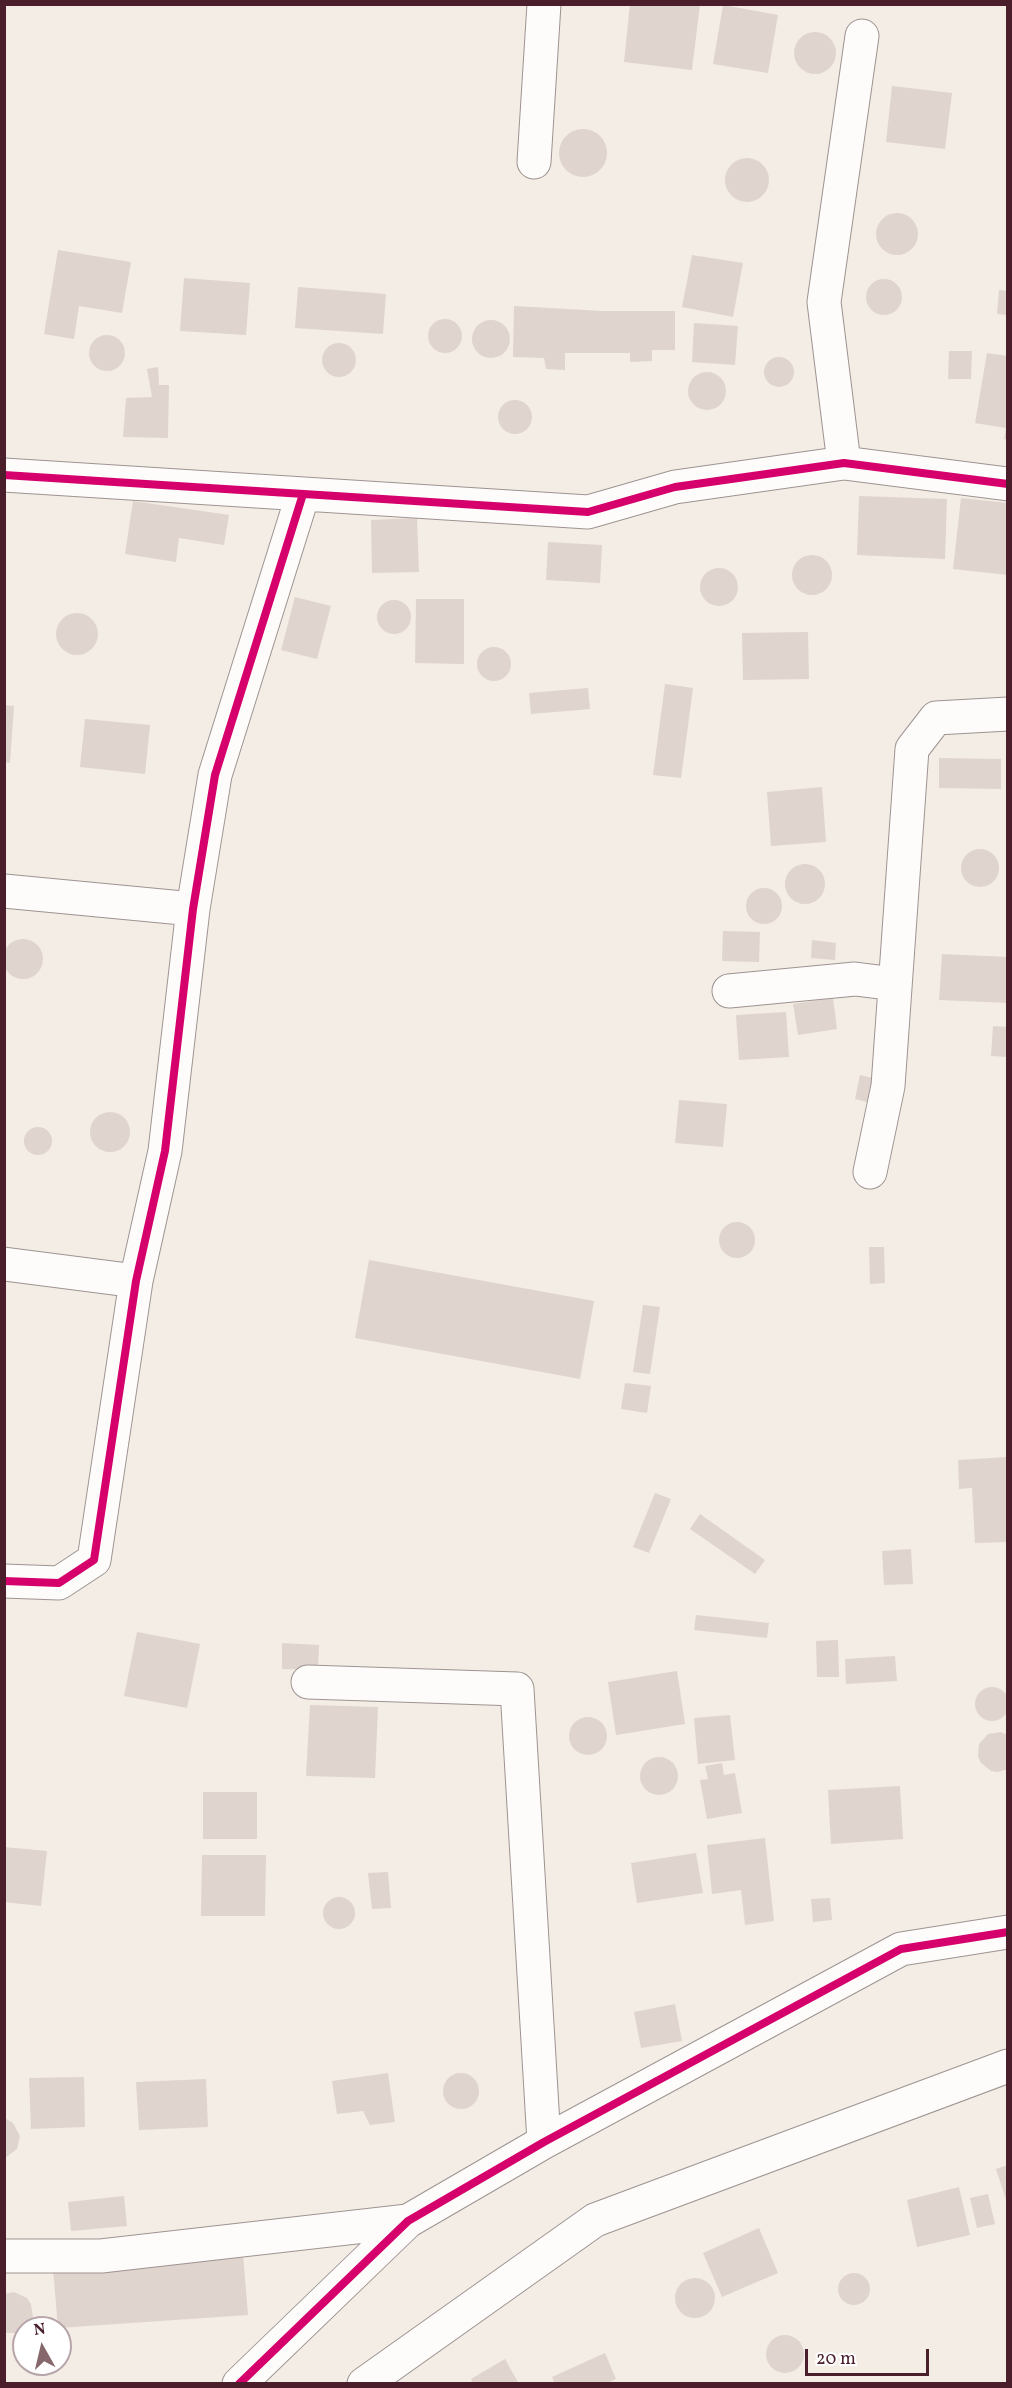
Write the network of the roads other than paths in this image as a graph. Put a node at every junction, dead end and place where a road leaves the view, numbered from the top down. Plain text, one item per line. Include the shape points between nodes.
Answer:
1 (544, 4) edge
2 (862, 36) dead end
3 (534, 162) dead end
4 (844, 463) junction
5 (4, 475) edge
6 (1008, 484) edge
7 (303, 494) junction
8 (1008, 714) edge
9 (4, 891) edge
10 (193, 909) junction
11 (895, 984) junction
12 (729, 991) dead end
13 (870, 1172) dead end
14 (4, 1264) edge
15 (136, 1281) junction
16 (4, 1581) edge
17 (308, 1682) dead end
18 (1008, 1932) edge
19 (1008, 2066) edge
20 (544, 2142) junction
21 (408, 2221) junction
22 (4, 2256) edge
23 (239, 2384) edge
24 (364, 2384) edge

1 - 3 street
2 - 4 street via 824,302
4 - 6 street
4 - 7 street via 675,487 588,512
5 - 7 street
7 - 10 street via 215,775
8 - 11 street via 936,718 912,749
9 - 10 street
10 - 15 street via 165,1151
11 - 12 street via 855,979
11 - 13 street via 888,1086
14 - 15 street
15 - 16 street via 94,1560 59,1583
17 - 20 street via 517,1689
18 - 20 street via 901,1949
19 - 24 street via 596,2220
20 - 21 street
21 - 22 street via 101,2256
21 - 23 street

